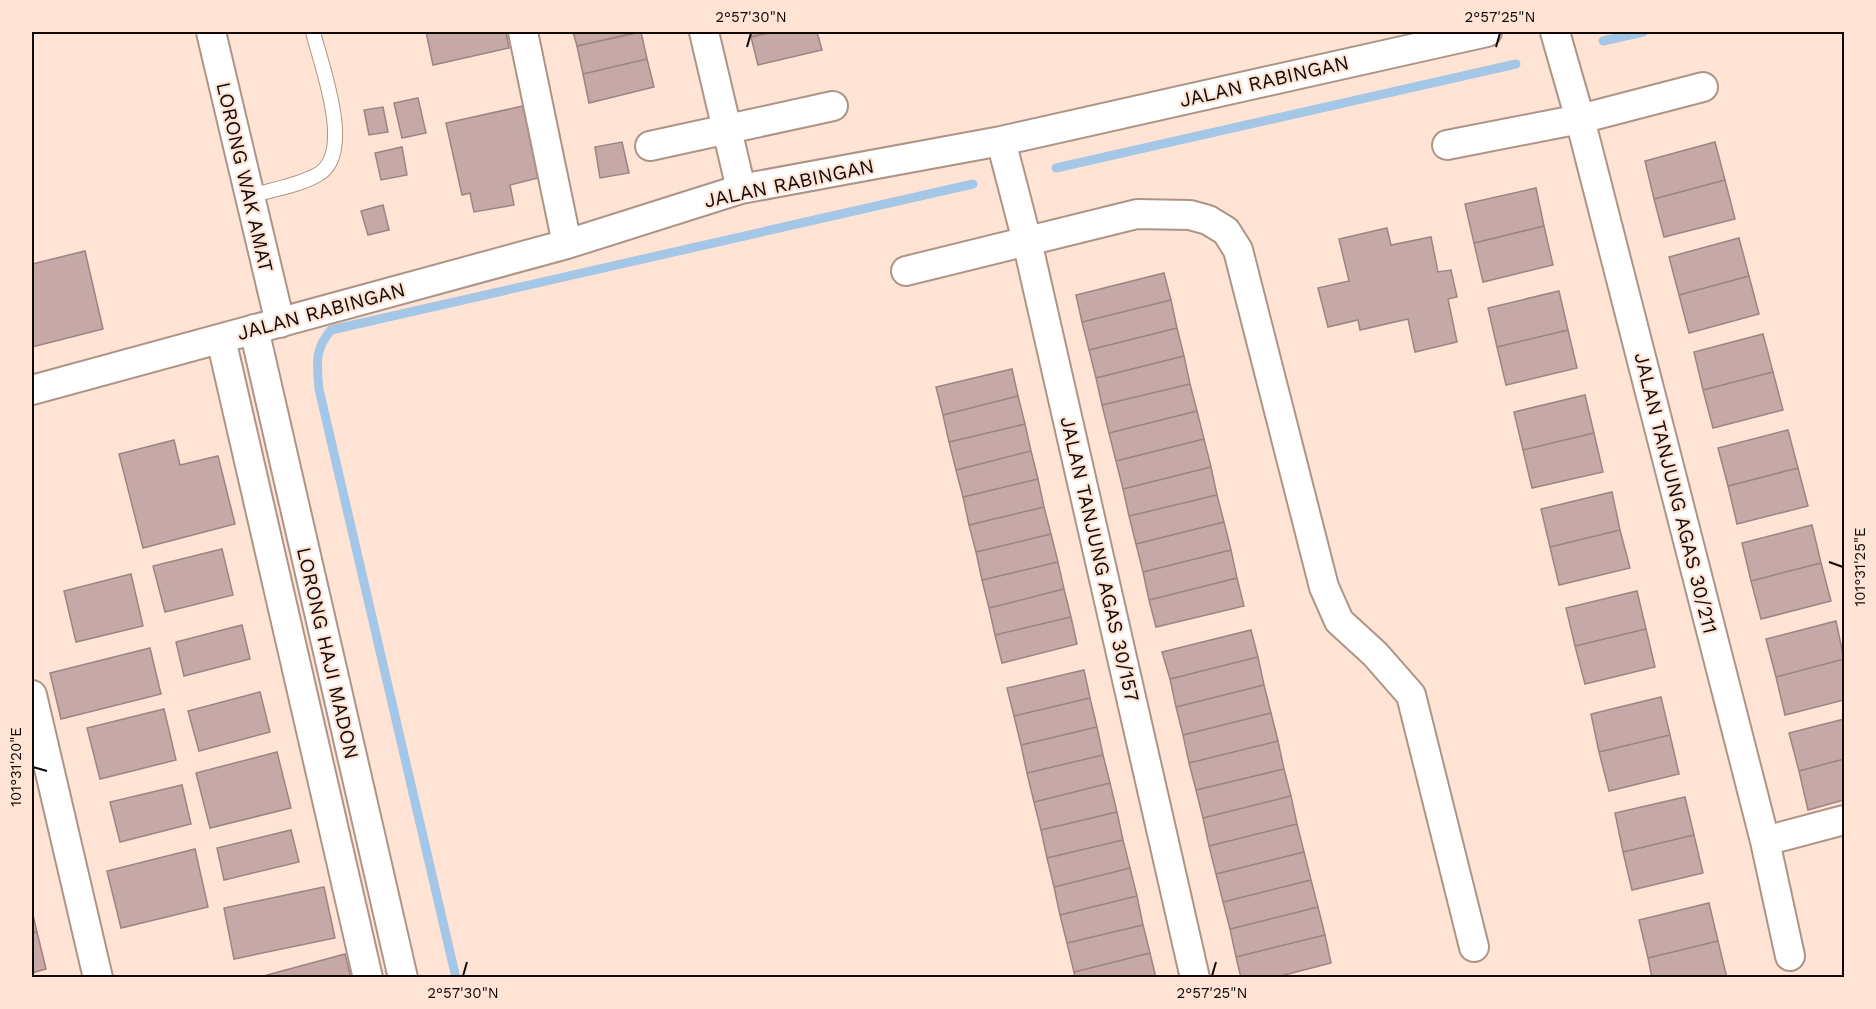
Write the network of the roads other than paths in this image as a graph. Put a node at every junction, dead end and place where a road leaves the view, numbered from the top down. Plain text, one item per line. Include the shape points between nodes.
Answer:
1 (211, 32) edge
2 (314, 32) edge
3 (523, 32) edge
4 (704, 32) edge
5 (1487, 32) edge
6 (1555, 32) edge
7 (1702, 87) dead end
8 (833, 106) dead end
9 (1580, 119) junction
10 (728, 128) junction
11 (1001, 141) junction
12 (1447, 145) dead end
13 (650, 146) dead end
14 (741, 189) junction
15 (250, 196) junction
16 (1027, 241) junction
17 (567, 244) junction
18 (906, 271) dead end
19 (267, 326) junction
20 (221, 339) junction
21 (32, 390) edge
22 (32, 695) edge
23 (1845, 820) edge
24 (1765, 841) junction
25 (1474, 947) dead end
26 (1790, 956) dead end
27 (98, 978) edge
28 (368, 978) edge
29 (403, 978) edge
30 (1195, 978) edge

1 - 15 street, LORONG WAK AMAT
2 - 15 lane via 337,134 334,157 318,175
3 - 17 street
4 - 10 street
5 - 11 street, JALAN RABINGAN
6 - 9 street, JALAN TANJUNG AGAS 30/211
7 - 9 street
8 - 10 street
9 - 12 street
9 - 24 street, JALAN TANJUNG AGAS 30/211
10 - 13 street
10 - 14 street
11 - 14 street, JALAN RABINGAN
11 - 16 street, JALAN TANJUNG AGAS 30/157
14 - 17 street, JALAN RABINGAN
15 - 19 street, LORONG WAK AMAT
16 - 18 street
16 - 25 street via 1137,214 1190,215 1226,231 1238,250 1324,587 1339,621 1411,694
16 - 30 street, JALAN TANJUNG AGAS 30/157
17 - 19 street, JALAN RABINGAN
19 - 20 street, JALAN RABINGAN
19 - 29 street, LORONG HAJI MADON
20 - 21 street, JALAN RABINGAN
20 - 28 street
22 - 27 street
23 - 24 street
24 - 26 street, JALAN TANJUNG AGAS 30/211

